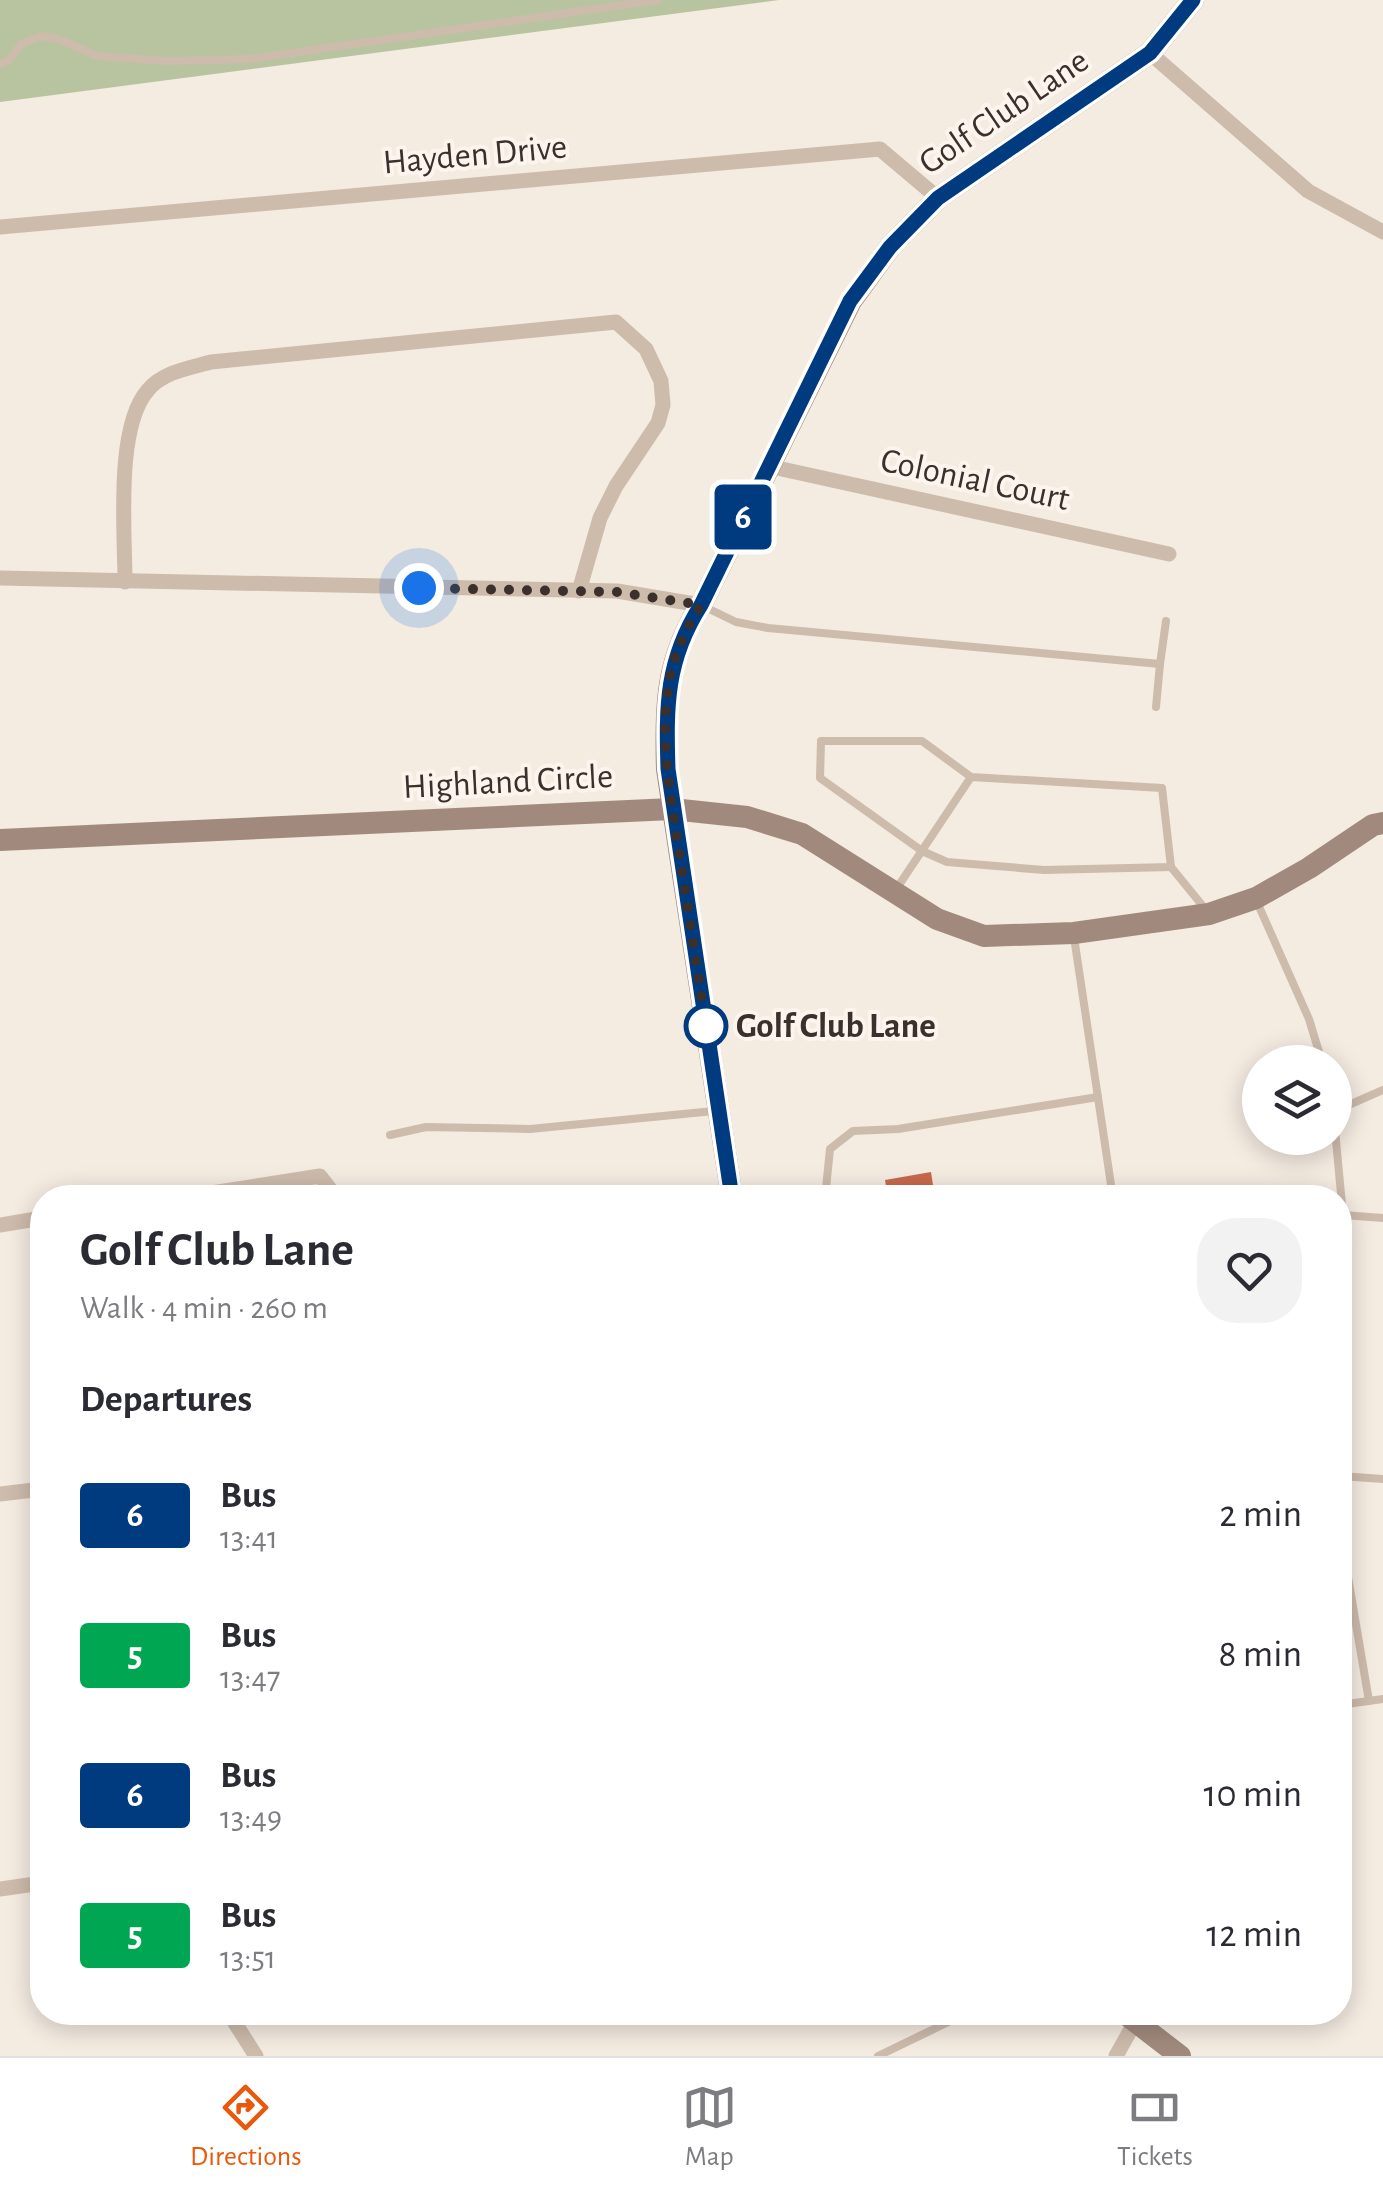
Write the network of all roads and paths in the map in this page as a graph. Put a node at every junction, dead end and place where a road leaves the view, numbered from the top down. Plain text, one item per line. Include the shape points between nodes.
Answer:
1 (657, 0) edge
2 (1193, 0) edge
3 (1150, 53) junction
4 (0, 64) edge
5 (938, 198) junction
6 (0, 227) edge
7 (1383, 232) edge
8 (768, 466) junction
9 (1169, 554) dead end
10 (0, 578) edge
11 (125, 582) junction
12 (579, 591) junction
13 (701, 605) junction
14 (1166, 622) dead end
15 (1160, 664) junction
16 (1156, 707) dead end
17 (972, 777) junction
18 (672, 809) junction
19 (1383, 823) edge
20 (0, 840) edge
21 (922, 851) junction
22 (1171, 867) junction
23 (894, 892) junction
24 (1256, 898) junction
25 (1208, 914) junction
26 (1074, 933) junction
27 (1317, 1045) edge
28 (1383, 1090) edge
29 (1098, 1097) junction
30 (1352, 1103) edge
31 (719, 1110) junction
32 (390, 1135) dead end
33 (1337, 1155) edge
34 (262, 1185) edge
35 (327, 1185) edge
36 (730, 1185) edge
37 (826, 1185) edge
38 (1111, 1185) edge
39 (1340, 1185) edge
40 (1352, 1216) edge
41 (1383, 1218) edge
42 (30, 1220) edge
43 (0, 1224) edge
44 (1352, 1477) edge
45 (1383, 1479) edge
46 (30, 1490) edge
47 (0, 1494) edge
48 (1352, 1601) edge
49 (1383, 1699) edge
50 (1369, 1701) junction
51 (1352, 1704) edge
52 (30, 1885) edge
53 (0, 1889) edge
54 (236, 2025) edge
55 (945, 2025) edge
56 (1128, 2025) edge
57 (1143, 2025) edge
58 (894, 2052) edge
59 (256, 2056) edge
60 (878, 2056) edge
61 (1116, 2056) edge
62 (1180, 2056) edge

1 - 4 lane via 251,59 98,56 41,36
2 - 3 street, Golf Club Lane
3 - 5 street, Golf Club Lane
3 - 7 street via 1308,191
5 - 6 street, Hayden Drive via 880,149
5 - 8 street, Golf Club Lane via 900,234 850,301
8 - 9 street, Colonial Court
8 - 13 street, Golf Club Lane
10 - 11 street
11 - 12 street
11 - 12 street via 126,451 134,410 168,374 211,362 616,322 646,349 663,405 600,518
12 - 13 street
13 - 15 lane via 768,628
13 - 18 street, Golf Club Lane via 684,631 666,698
14 - 15 lane
15 - 16 lane
17 - 21 lane
17 - 21 lane via 922,742 821,742 820,778
17 - 22 lane via 1162,788
18 - 20 street, Highland Circle
18 - 23 street, Highland Circle via 747,816 802,834
18 - 31 street, Golf Club Lane
19 - 24 street, Highland Circle
21 - 22 lane via 948,862 1044,870
21 - 23 lane
22 - 25 lane
23 - 26 street, Highland Circle via 937,919 984,936
24 - 25 street, Highland Circle
24 - 27 lane
25 - 26 street, Highland Circle
26 - 29 lane
28 - 30 lane
29 - 37 lane via 853,1131 830,1149
29 - 38 lane
31 - 32 lane via 530,1128 426,1127
31 - 36 street, Golf Club Lane
33 - 39 lane
34 - 35 street via 320,1176
40 - 41 lane
42 - 43 street
44 - 45 lane
46 - 47 street
48 - 50 lane
49 - 50 lane
50 - 51 lane
52 - 53 street
54 - 59 street
55 - 58 lane
56 - 61 street
57 - 62 street
58 - 60 lane

